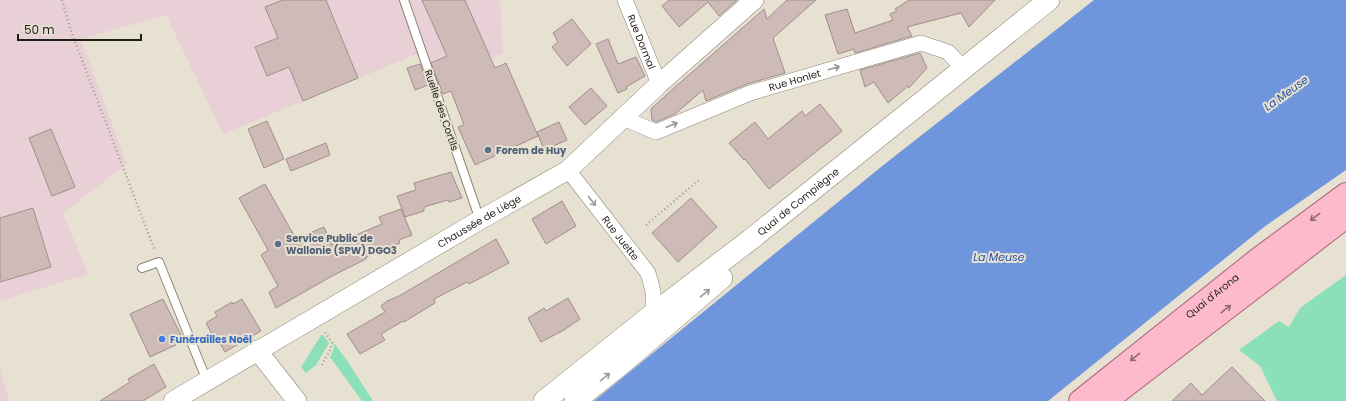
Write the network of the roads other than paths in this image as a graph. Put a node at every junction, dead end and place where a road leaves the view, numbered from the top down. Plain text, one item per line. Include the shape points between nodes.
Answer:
1 (404, 0) edge
2 (625, 0) edge
3 (754, 0) edge
4 (1049, 0) edge
5 (964, 69) junction
6 (659, 84) junction
7 (623, 118) junction
8 (568, 170) junction
9 (1346, 194) edge
10 (1346, 217) edge
11 (480, 220) junction
12 (740, 248) junction
13 (142, 268) dead end
14 (654, 313) junction
15 (1200, 317) junction
16 (1166, 344) junction
17 (257, 350) junction
18 (207, 381) junction
19 (173, 401) edge
20 (297, 401) edge
21 (544, 401) edge
22 (575, 401) edge
23 (1080, 401) edge
24 (1106, 401) edge

1 - 11 lane, Ruelle des Cortils
2 - 6 street, Rue Dormal
3 - 6 street, Chaussée de Liège
4 - 5 main road, Quai de Compiègne
7 -> 5 street, Rue Honlet via 656,132 750,93 921,43 948,52
5 - 12 main road, Quai de Compiègne
6 - 7 street, Chaussée de Liège
7 - 8 street, Chaussée de Liège
8 - 11 street, Chaussée de Liège
8 -> 14 street, Rue Juette via 648,273 653,290
9 -> 15 main road, Quai d'Arona via 1258,260
15 -> 10 main road, Quai d'Arona
11 - 17 street, Chaussée de Liège
12 - 14 main road, Quai de Compiègne
22 -> 12 main road via 732,270
13 - 18 lane via 160,262
14 - 21 main road, Quai de Compiègne
15 - 16 main road, Quai d'Arona
16 -> 23 main road, Quai d'Arona
16 - 24 main road, Quai d'Arona
17 - 18 street, Chaussée de Liège
17 - 20 street
18 - 19 street, Chaussée de Liège

